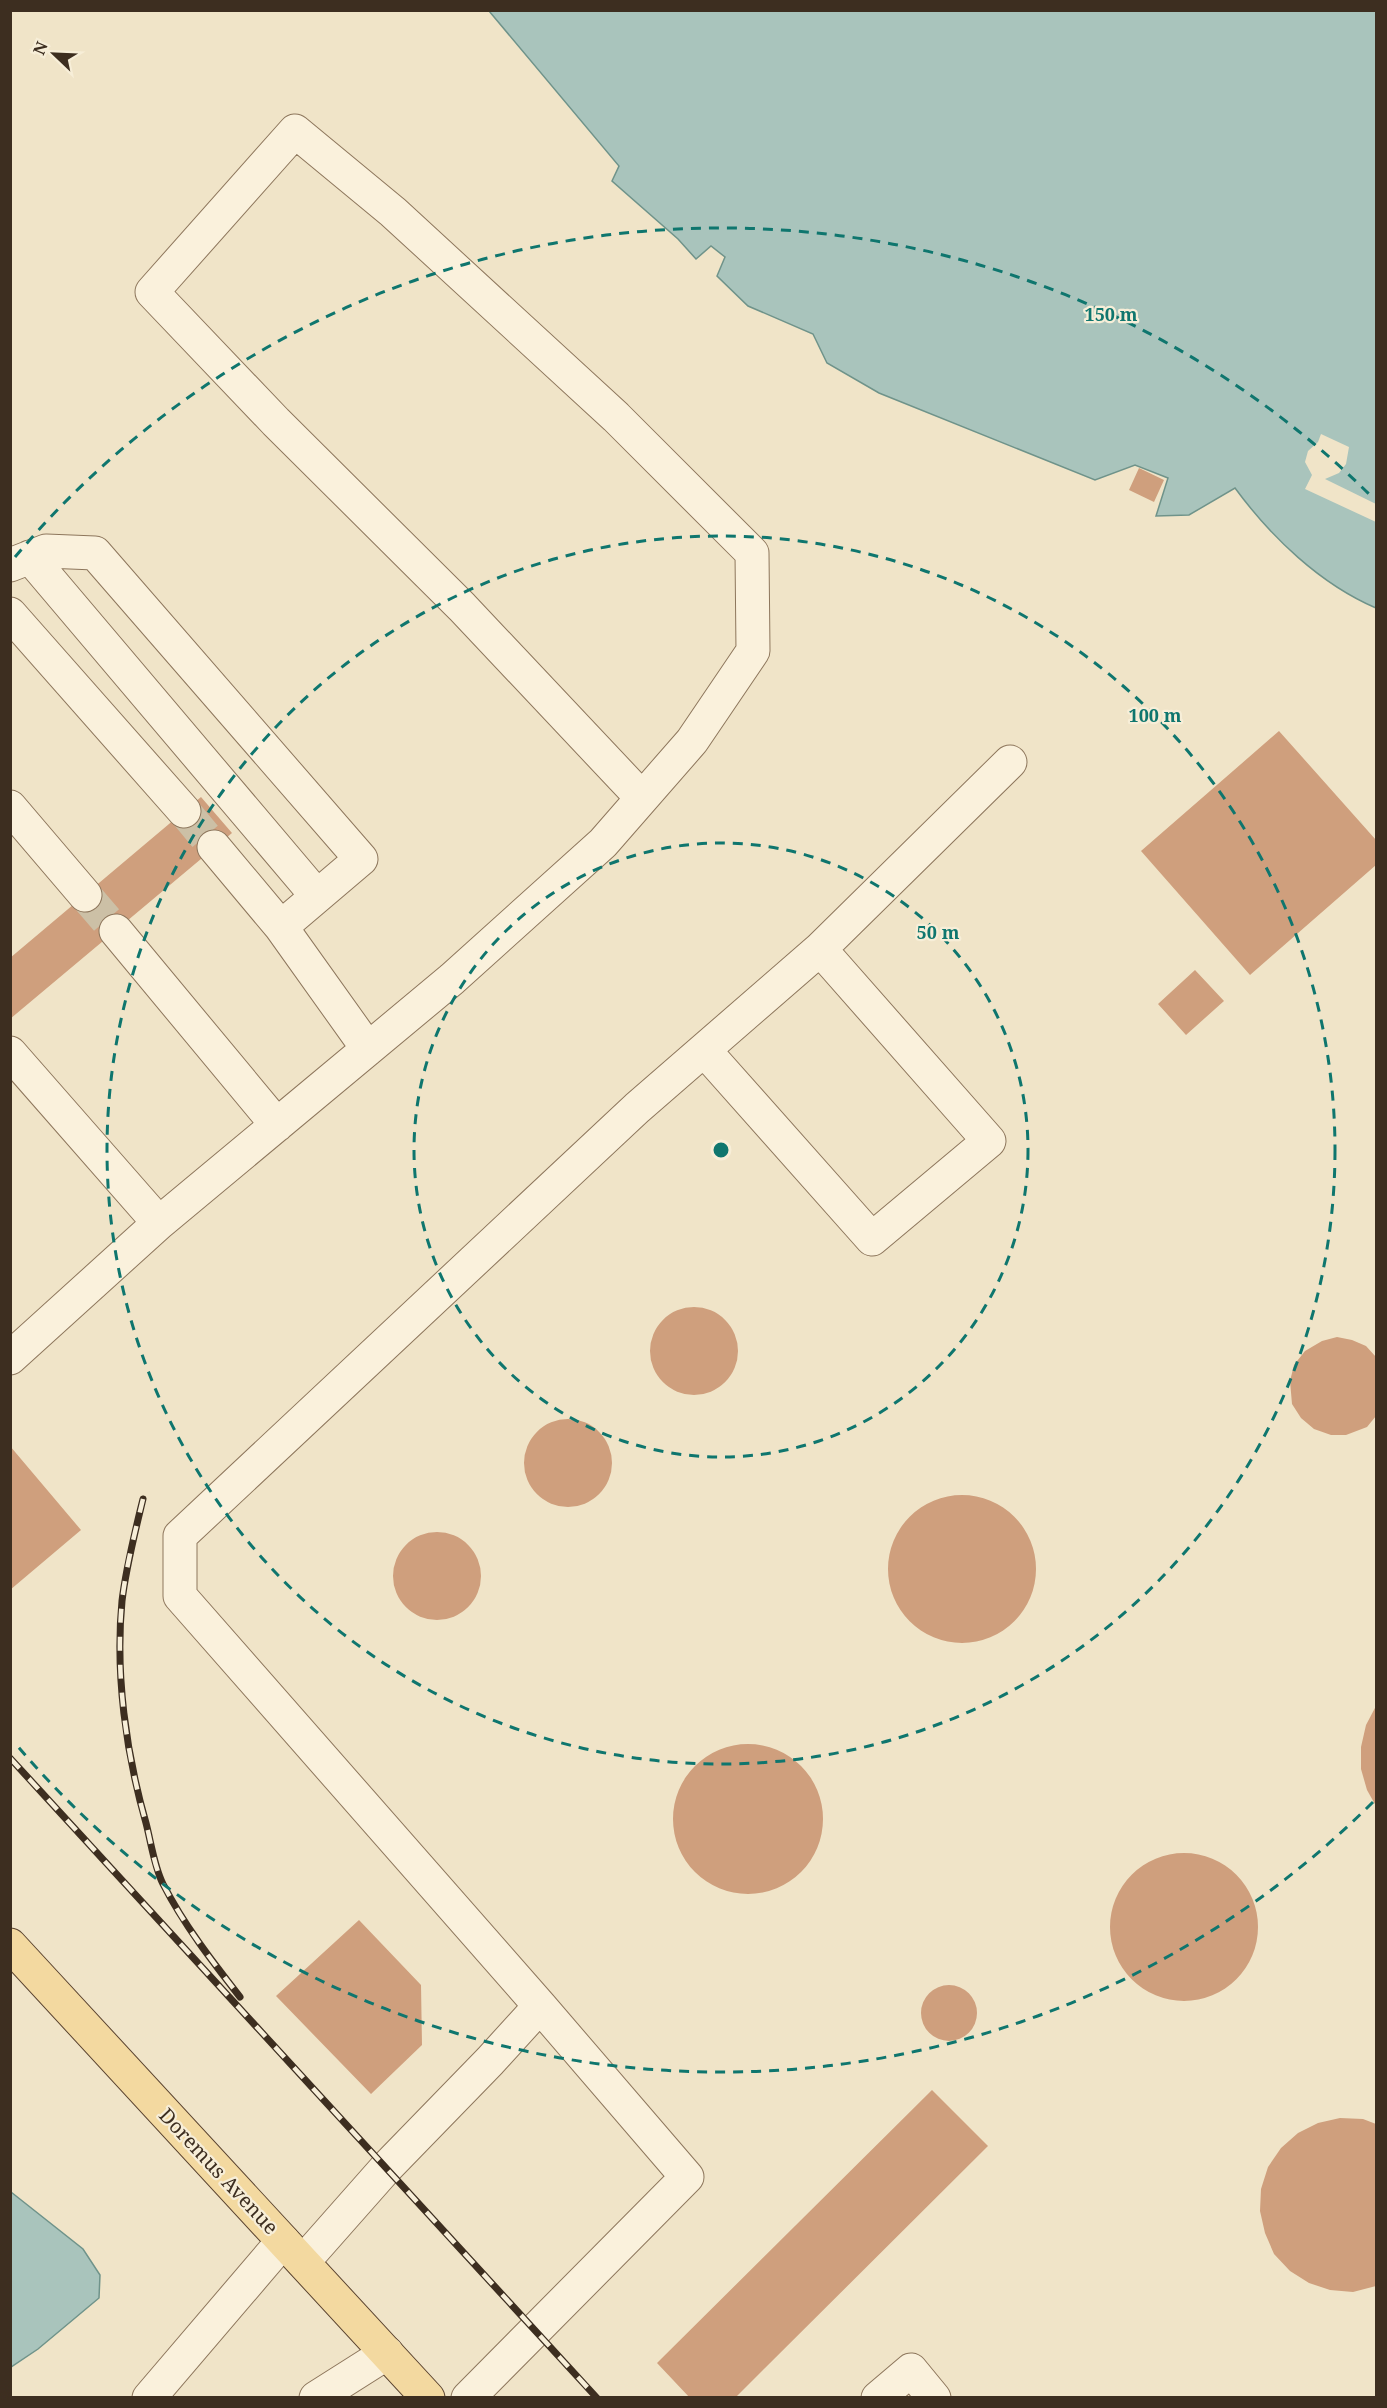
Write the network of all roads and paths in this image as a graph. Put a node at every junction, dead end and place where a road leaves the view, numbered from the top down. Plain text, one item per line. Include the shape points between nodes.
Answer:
1 (20, 561) edge
2 (10, 614) edge
3 (1010, 762) dead end
4 (642, 798) junction
5 (10, 807) edge
6 (184, 812) tunnel mouth
7 (214, 847) tunnel mouth
8 (85, 895) tunnel mouth
9 (317, 896) junction
10 (281, 927) junction
11 (116, 931) tunnel mouth
12 (819, 950) junction
13 (368, 1049) junction
14 (705, 1051) junction
15 (10, 1053) edge
16 (277, 1125) junction
17 (159, 1223) junction
18 (10, 1358) edge
19 (10, 1945) edge
20 (540, 2006) junction
21 (293, 2252) junction
22 (387, 2353) junction
23 (332, 2392) edge
24 (149, 2397) edge
25 (428, 2397) edge
26 (468, 2397) edge
27 (878, 2397) edge
28 (934, 2397) edge

1 - 9 lane
1 - 9 lane via 46,551 95,554 361,859
2 - 6 lane
3 - 12 lane
4 - 4 lane via 692,741 753,651 752,553 608,409 393,212 295,131 152,292 462,607
4 - 13 lane via 603,843 452,980
5 - 8 lane
7 - 10 lane
9 - 10 lane
10 - 13 lane
11 - 16 lane
12 - 14 lane
12 - 14 lane via 989,1141 872,1239
13 - 16 lane
14 - 20 lane via 637,1108 180,1536 180,1596
15 - 17 lane
16 - 17 lane
17 - 18 lane
19 - 21 main road, Doremus Avenue
20 - 21 lane via 386,2168
20 - 26 lane via 687,2177
21 - 22 main road, Doremus Avenue
21 - 24 lane
22 - 23 lane
22 - 25 main road, Doremus Avenue
27 - 28 lane via 911,2370

